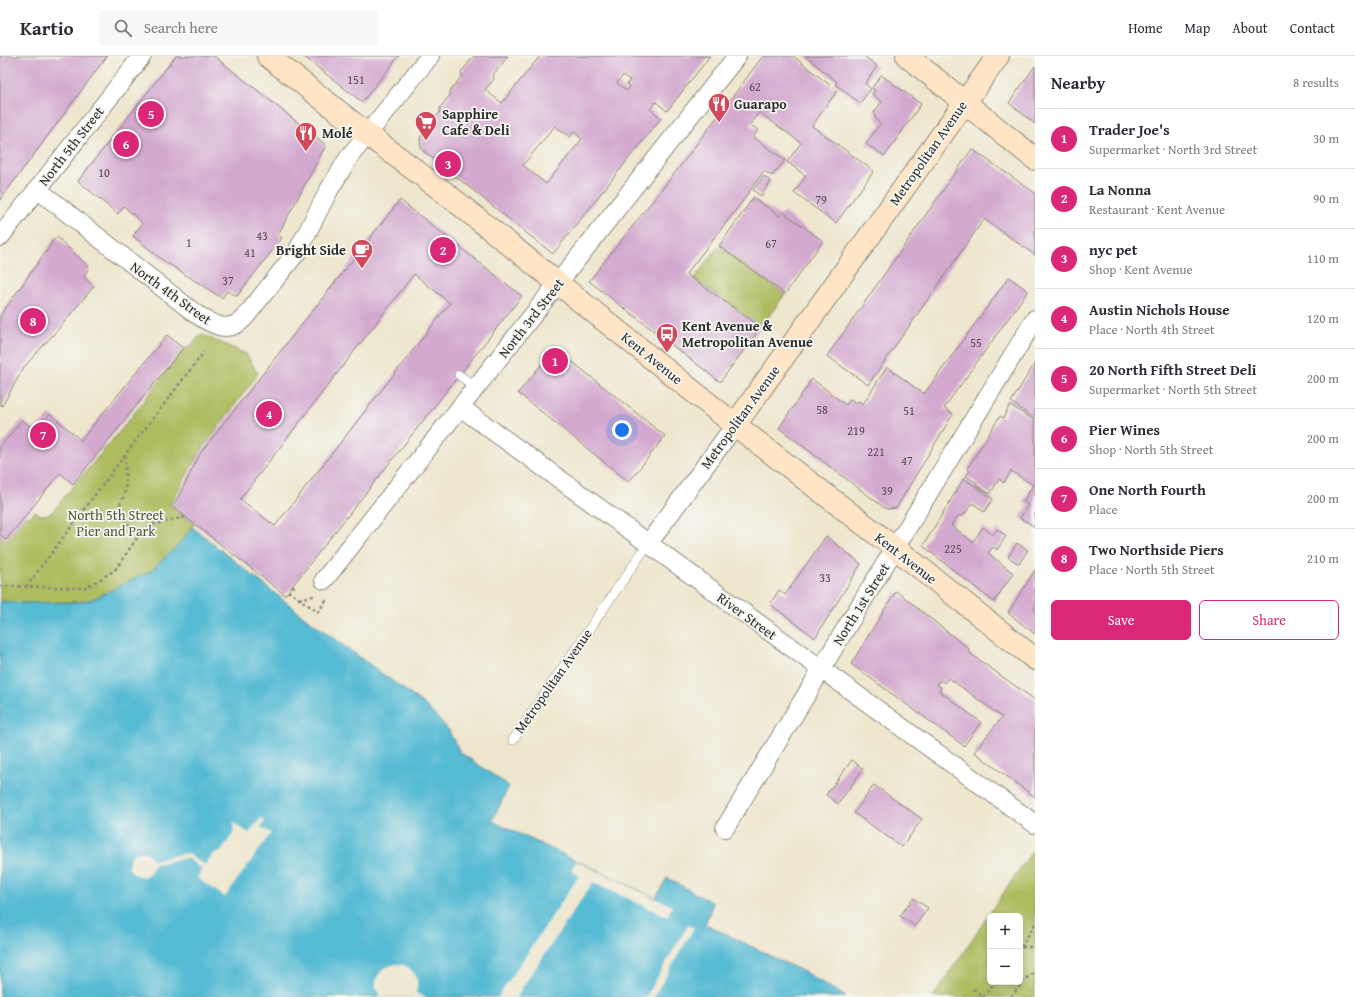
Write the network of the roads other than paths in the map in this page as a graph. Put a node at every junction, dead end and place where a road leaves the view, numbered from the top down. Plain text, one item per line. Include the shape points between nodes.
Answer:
1 (142, 56) edge
2 (268, 56) edge
3 (430, 56) edge
4 (737, 56) edge
5 (907, 56) edge
6 (998, 56) edge
7 (965, 102) junction
8 (367, 134) junction
9 (1035, 159) edge
10 (37, 189) junction
11 (0, 237) edge
12 (558, 283) junction
13 (1035, 319) edge
14 (459, 375) dead end
15 (475, 388) junction
16 (460, 407) junction
17 (735, 425) junction
18 (648, 544) junction
19 (895, 548) junction
20 (327, 588) road end
21 (1035, 659) edge
22 (820, 670) junction
23 (513, 740) dead end
24 (1035, 824) edge
25 (725, 828) dead end

1 - 10 street, North 5th Street
2 - 8 main road, Kent Avenue
3 - 8 street, North 4th Street
4 - 12 street, North 3rd Street
5 - 7 main road
6 - 7 main road, Metropolitan Avenue
7 - 9 main road
7 - 17 main road, Metropolitan Avenue
8 - 10 street, North 4th Street via 329,190 297,252 245,317 230,327 215,325 196,314
8 - 12 main road, Kent Avenue
10 - 11 street, North 5th Street
12 - 15 street, North 3rd Street
12 - 17 main road, Kent Avenue
13 - 19 street, North 1st Street
14 - 15 lane
15 - 16 street, North 3rd Street
16 - 18 street, River Street
16 - 20 street, North 3rd Street
17 - 18 street, Metropolitan Avenue
17 - 19 main road, Kent Avenue
18 - 22 street, River Street
18 - 23 lane, Metropolitan Avenue
19 - 21 main road, Kent Avenue
19 - 22 street, North 1st Street
22 - 24 street, River Street
22 - 25 street, North 1st Street

